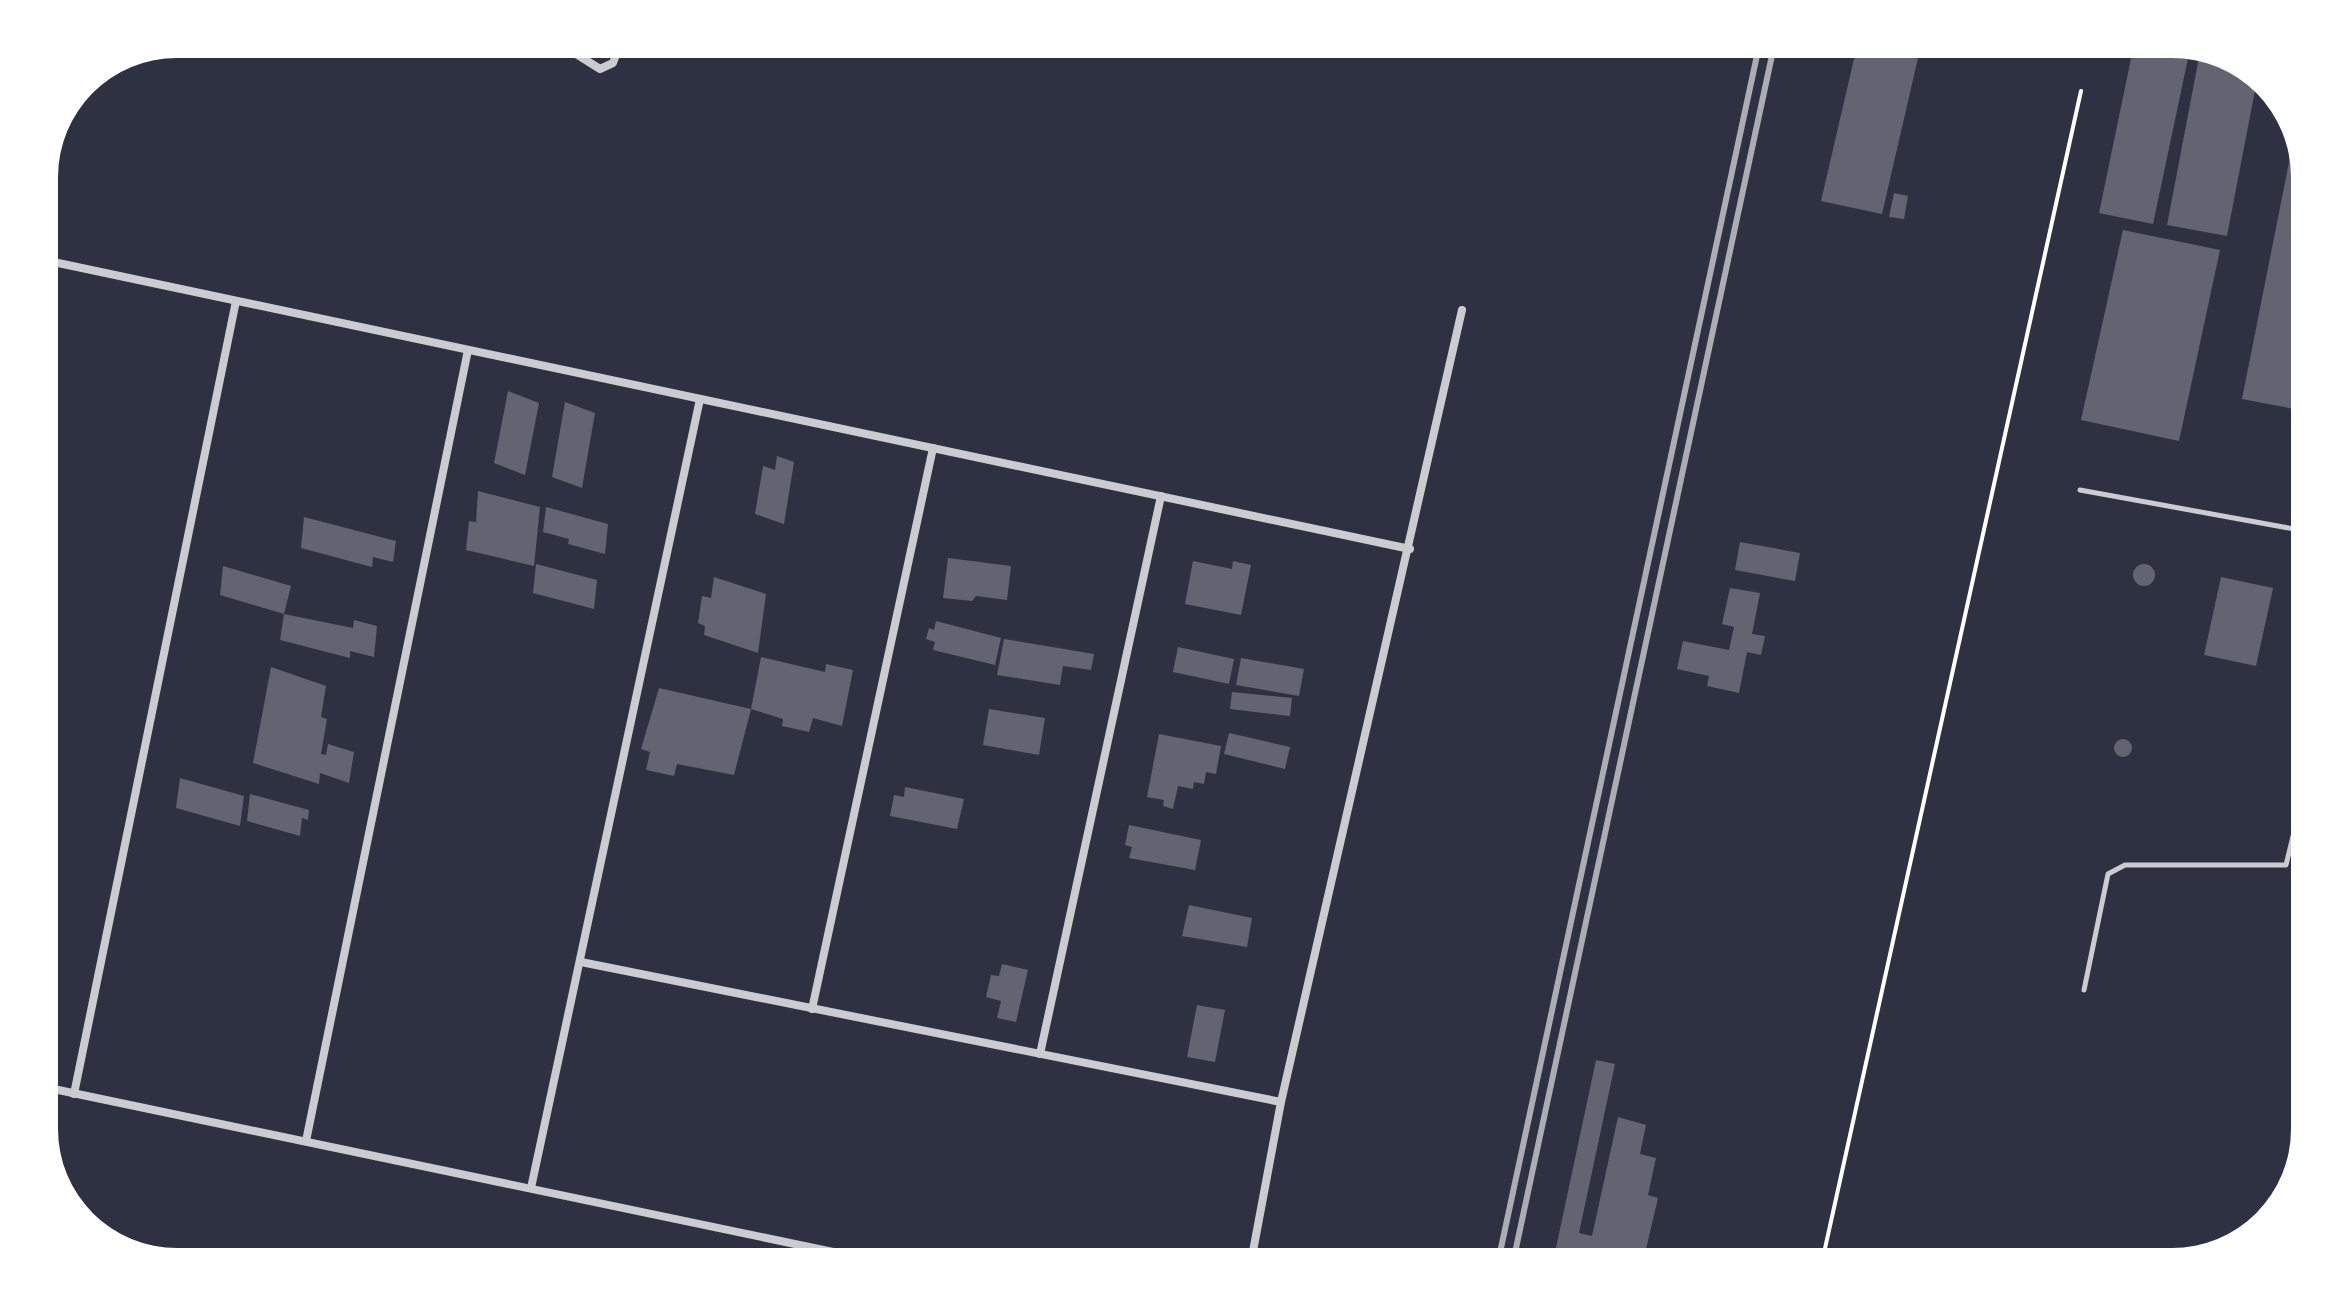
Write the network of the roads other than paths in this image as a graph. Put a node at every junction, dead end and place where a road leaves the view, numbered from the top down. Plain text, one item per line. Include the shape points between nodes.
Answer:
1 (583, 58) edge
2 (615, 58) edge
3 (58, 263) edge
4 (236, 301) junction
5 (1462, 310) dead end
6 (468, 350) junction
7 (700, 399) junction
8 (933, 448) junction
9 (2080, 490) dead end
10 (1161, 496) junction
11 (2291, 528) edge
12 (1410, 549) junction
13 (2291, 844) edge
14 (581, 962) junction
15 (2084, 990) dead end
16 (812, 1009) junction
17 (1040, 1054) junction
18 (58, 1090) edge
19 (74, 1094) junction
20 (1281, 1102) junction
21 (306, 1141) junction
22 (531, 1188) junction
23 (815, 1248) edge
24 (1254, 1248) edge

1 - 2 street via 600,69
3 - 4 street
4 - 6 street
4 - 19 street
5 - 12 street
6 - 7 street
6 - 21 street
7 - 8 street
7 - 14 street
8 - 10 street
8 - 16 street
9 - 11 lane
10 - 12 street
10 - 17 street
12 - 20 street
13 - 15 lane via 2286,865 2125,865 2108,874
14 - 16 street
14 - 22 street
16 - 17 street
17 - 20 street
18 - 19 street
19 - 21 street
20 - 24 street
21 - 22 street
22 - 23 street

